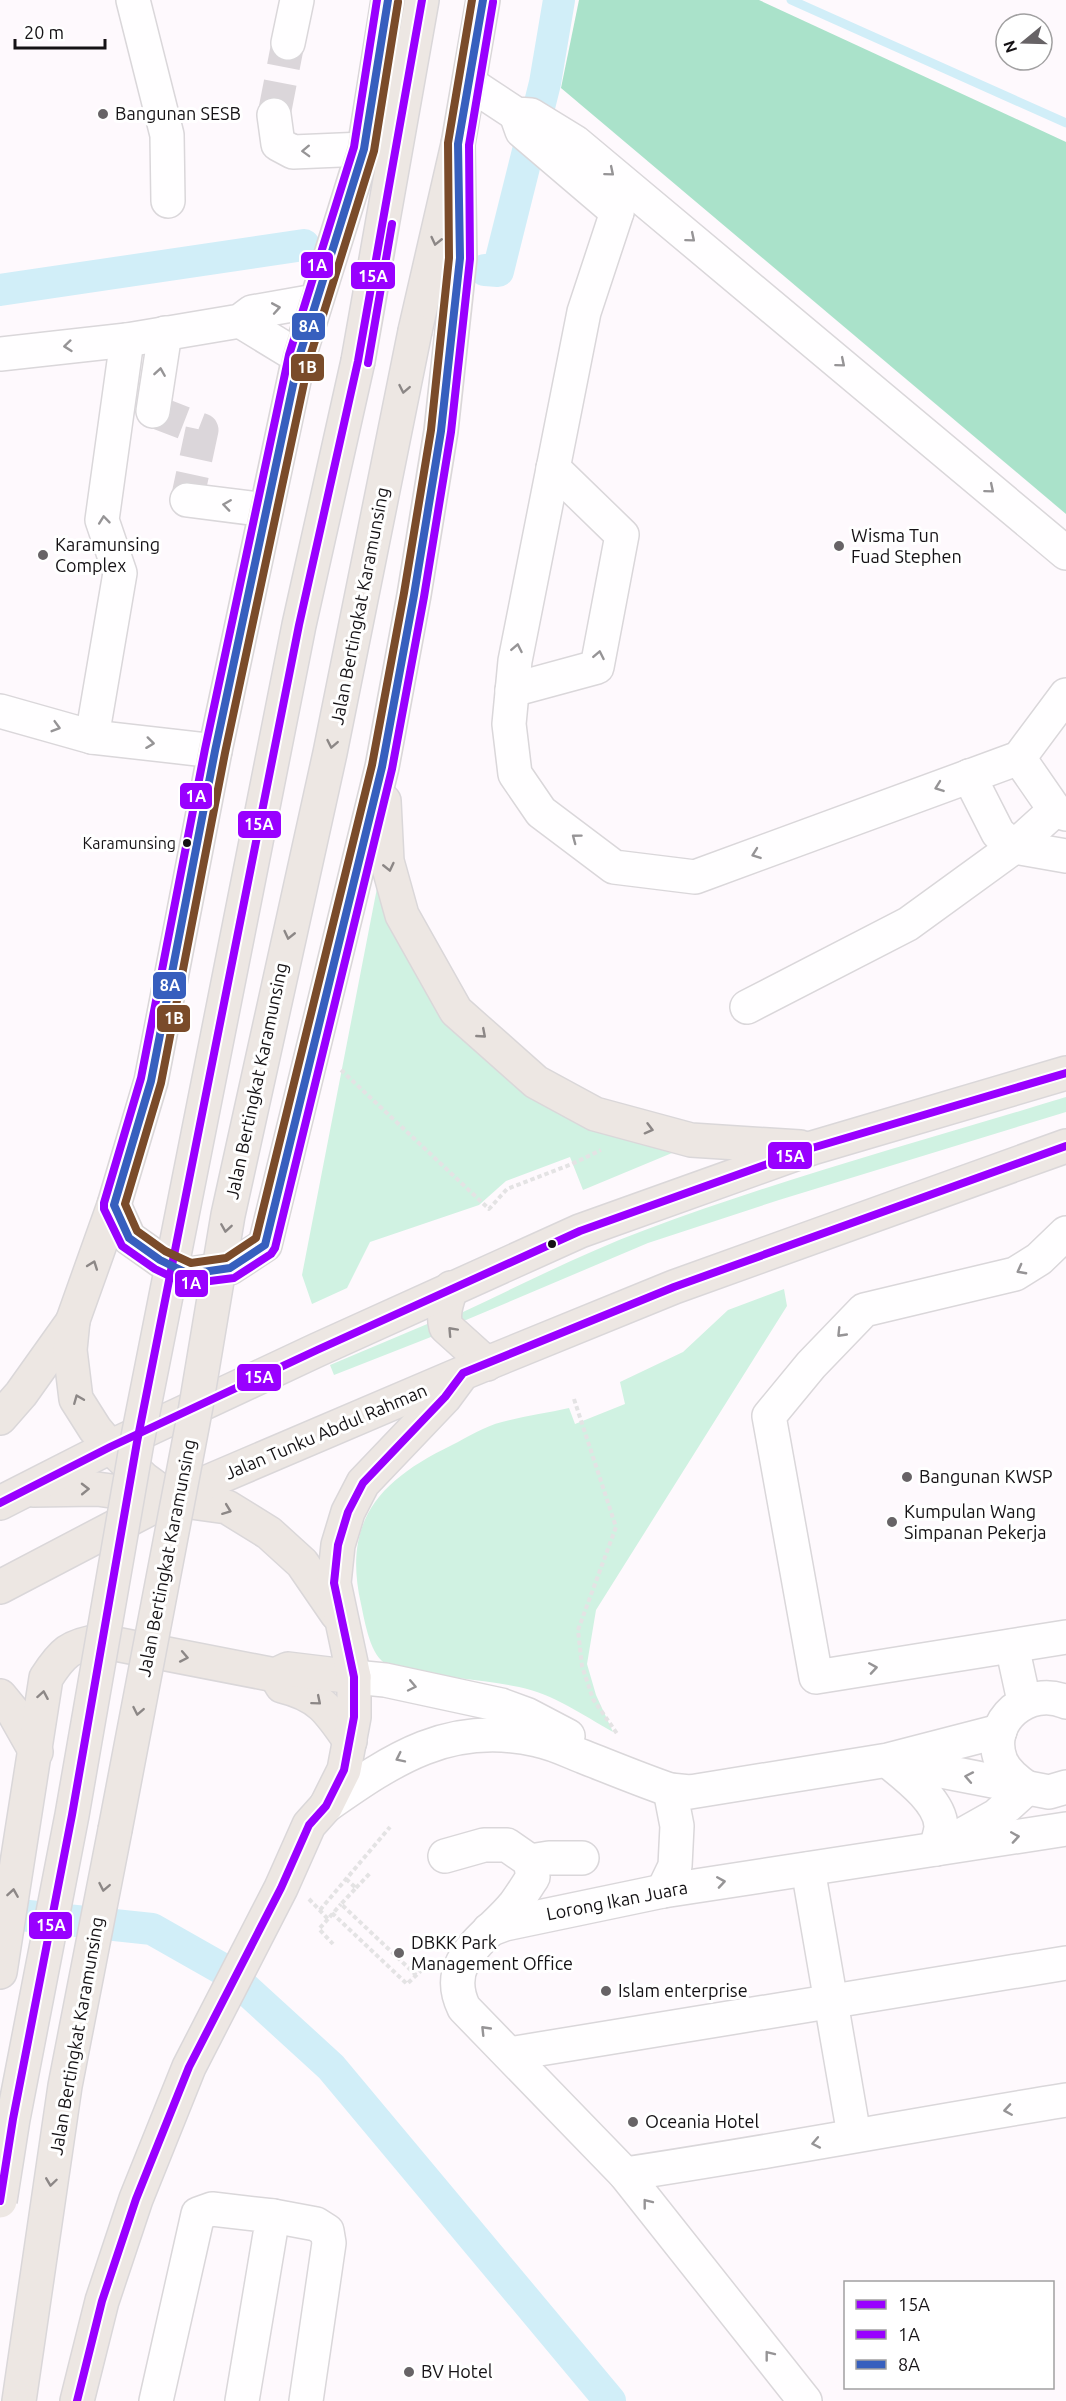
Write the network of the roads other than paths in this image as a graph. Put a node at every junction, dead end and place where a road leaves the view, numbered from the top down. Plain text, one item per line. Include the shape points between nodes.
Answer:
1 (133, 0) edge
2 (297, 0) edge
3 (388, 0) edge
4 (422, 0) edge
5 (483, 0) edge
6 (288, 43) tunnel mouth
7 (469, 83) junction
8 (274, 115) tunnel mouth
9 (458, 144) junction
10 (364, 148) junction
11 (168, 201) dead end
12 (632, 206) junction
13 (315, 301) junction
14 (240, 321) junction
15 (165, 333) junction
16 (126, 340) junction
17 (0, 354) edge
18 (299, 357) junction
19 (153, 411) dead end
20 (553, 468) junction
21 (187, 500) dead end
22 (266, 510) junction
23 (1066, 553) edge
24 (512, 690) junction
25 (1066, 695) edge
26 (0, 711) edge
27 (92, 737) junction
28 (215, 751) junction
29 (1019, 758) junction
30 (382, 767) junction
31 (969, 776) junction
32 (1061, 812) edge
33 (1014, 847) junction
34 (1066, 856) edge
35 (747, 1007) dead end
36 (1066, 1073) edge
37 (1066, 1146) edge
38 (812, 1148) junction
39 (114, 1204) junction
40 (1066, 1233) edge
41 (451, 1288) junction
42 (73, 1320) junction
43 (475, 1369) junction
44 (0, 1418) edge
45 (110, 1447) junction
46 (13, 1496) edge
47 (170, 1498) junction
48 (0, 1587) edge
49 (341, 1620) junction
50 (1066, 1637) edge
51 (1012, 1646) junction
52 (275, 1675) junction
53 (354, 1677) junction
54 (0, 1696) edge
55 (1024, 1701) junction
56 (1066, 1702) edge
57 (1000, 1731) junction
58 (350, 1741) junction
59 (36, 1752) junction
60 (888, 1760) junction
61 (1066, 1787) edge
62 (663, 1788) junction
63 (1027, 1788) junction
64 (326, 1806) junction
65 (1066, 1829) edge
66 (936, 1849) junction
67 (445, 1856) dead end
68 (582, 1858) dead end
69 (530, 1861) junction
70 (808, 1869) junction
71 (663, 1891) junction
72 (488, 1931) junction
73 (1066, 1963) edge
74 (0, 1972) edge
75 (832, 2002) junction
76 (509, 2054) junction
77 (1066, 2100) edge
78 (854, 2135) junction
79 (625, 2174) junction
80 (0, 2201) edge
81 (273, 2216) junction
82 (19, 2401) edge
83 (77, 2401) edge
84 (156, 2401) edge
85 (242, 2401) edge
86 (306, 2401) edge
87 (805, 2401) edge

1 - 11 street via 167,135
2 - 6 street
3 - 10 main road
4 - 80 main road, bridge via 358,361 297,637 137,1442
5 - 7 main road
7 - 9 main road
7 - 12 street via 516,114 531,115 570,156
10 -> 8 street via 293,152 278,144
9 - 30 main road via 459,258 441,430
9 -> 82 main road, Jalan Bertingkat Karamunsing, bridge via 228,1215 196,1406 65,2086
10 - 13 main road
12 - 20 street via 584,312
12 -> 23 street
14 -> 13 street via 252,312
13 - 18 main road
14 - 15 street
14 - 18 street
15 - 16 street
19 -> 15 street
16 -> 17 street
27 -> 16 street via 120,573 102,520
18 - 22 main road
24 -> 20 street
24 -> 20 street via 597,667 622,535
22 -> 21 street
22 - 28 main road
31 -> 24 street via 695,877 615,867 542,812 515,774 509,724
25 - 29 street
26 -> 27 street
27 -> 28 street
28 - 39 main road via 151,1081
29 - 31 street
29 - 32 street
30 -> 38 main road via 387,861 402,915 456,1011 536,1082 595,1114 691,1140
30 - 39 main road via 265,1245 230,1268 189,1274 129,1238
31 - 33 street via 998,833
32 - 33 street
33 - 34 street
33 - 35 street via 908,924
36 - 38 main road
37 - 43 main road, Jalan Tunku Abdul Rahman via 674,1287
38 - 41 main road via 580,1231
42 -> 39 main road
40 -> 51 street via 1039,1259 1015,1274 864,1310 811,1365 770,1416 816,1677
43 -> 41 main road via 446,1327 444,1308
41 - 45 main road
42 - 44 main road
45 -> 42 main road via 76,1399 70,1350
43 - 47 main road, Jalan Tunku Abdul Rahman
43 - 49 main road via 363,1483 348,1512 338,1545 334,1583
45 - 46 main road
45 - 47 main road
46 -> 47 main road via 97,1489
47 - 48 main road, Jalan Tunku Abdul Rahman
47 -> 49 main road via 227,1507 269,1533 302,1563
49 - 53 main road
50 - 51 street
51 - 55 street
52 - 53 main road via 288,1669
52 -> 58 main road via 282,1686 315,1697
59 -> 52 main road via 46,1678 65,1651 83,1644 100,1641
53 - 58 main road
53 -> 62 street via 501,1705 528,1715
54 - 59 main road
55 - 56 street via 1041,1697
55 - 57 street via 1010,1712
57 - 60 street
57 - 63 street via 1001,1762
58 - 64 main road via 344,1770
74 -> 59 main road
60 - 62 street via 690,1791
63 -> 60 street
60 - 66 street via 922,1790 934,1807 941,1825
61 - 63 street via 1048,1792
62 -> 64 street via 537,1740 475,1734 452,1737 395,1760
62 - 71 street via 677,1826 675,1866
63 - 66 street via 996,1816
64 - 83 main road via 309,1826 294,1892 189,2067 136,2199 102,2301
66 -> 65 street, Lorong Ikan Juara
66 - 70 street, Lorong Ikan Juara
67 - 69 street via 484,1845 507,1845
68 - 69 street
69 - 72 street via 533,1877 514,1905
71 -> 70 street, Lorong Ikan Juara
70 - 75 street
71 - 72 street, Lorong Ikan Juara via 505,1924
76 -> 72 street via 464,2008 456,1985 461,1963
73 - 75 street
75 - 76 street
75 - 78 street
76 - 79 street
77 -> 78 street
78 -> 79 street via 756,2155
87 -> 79 street
81 - 84 street via 212,2209 198,2214
81 - 85 street
81 - 86 street via 316,2224 327,2231 329,2243

